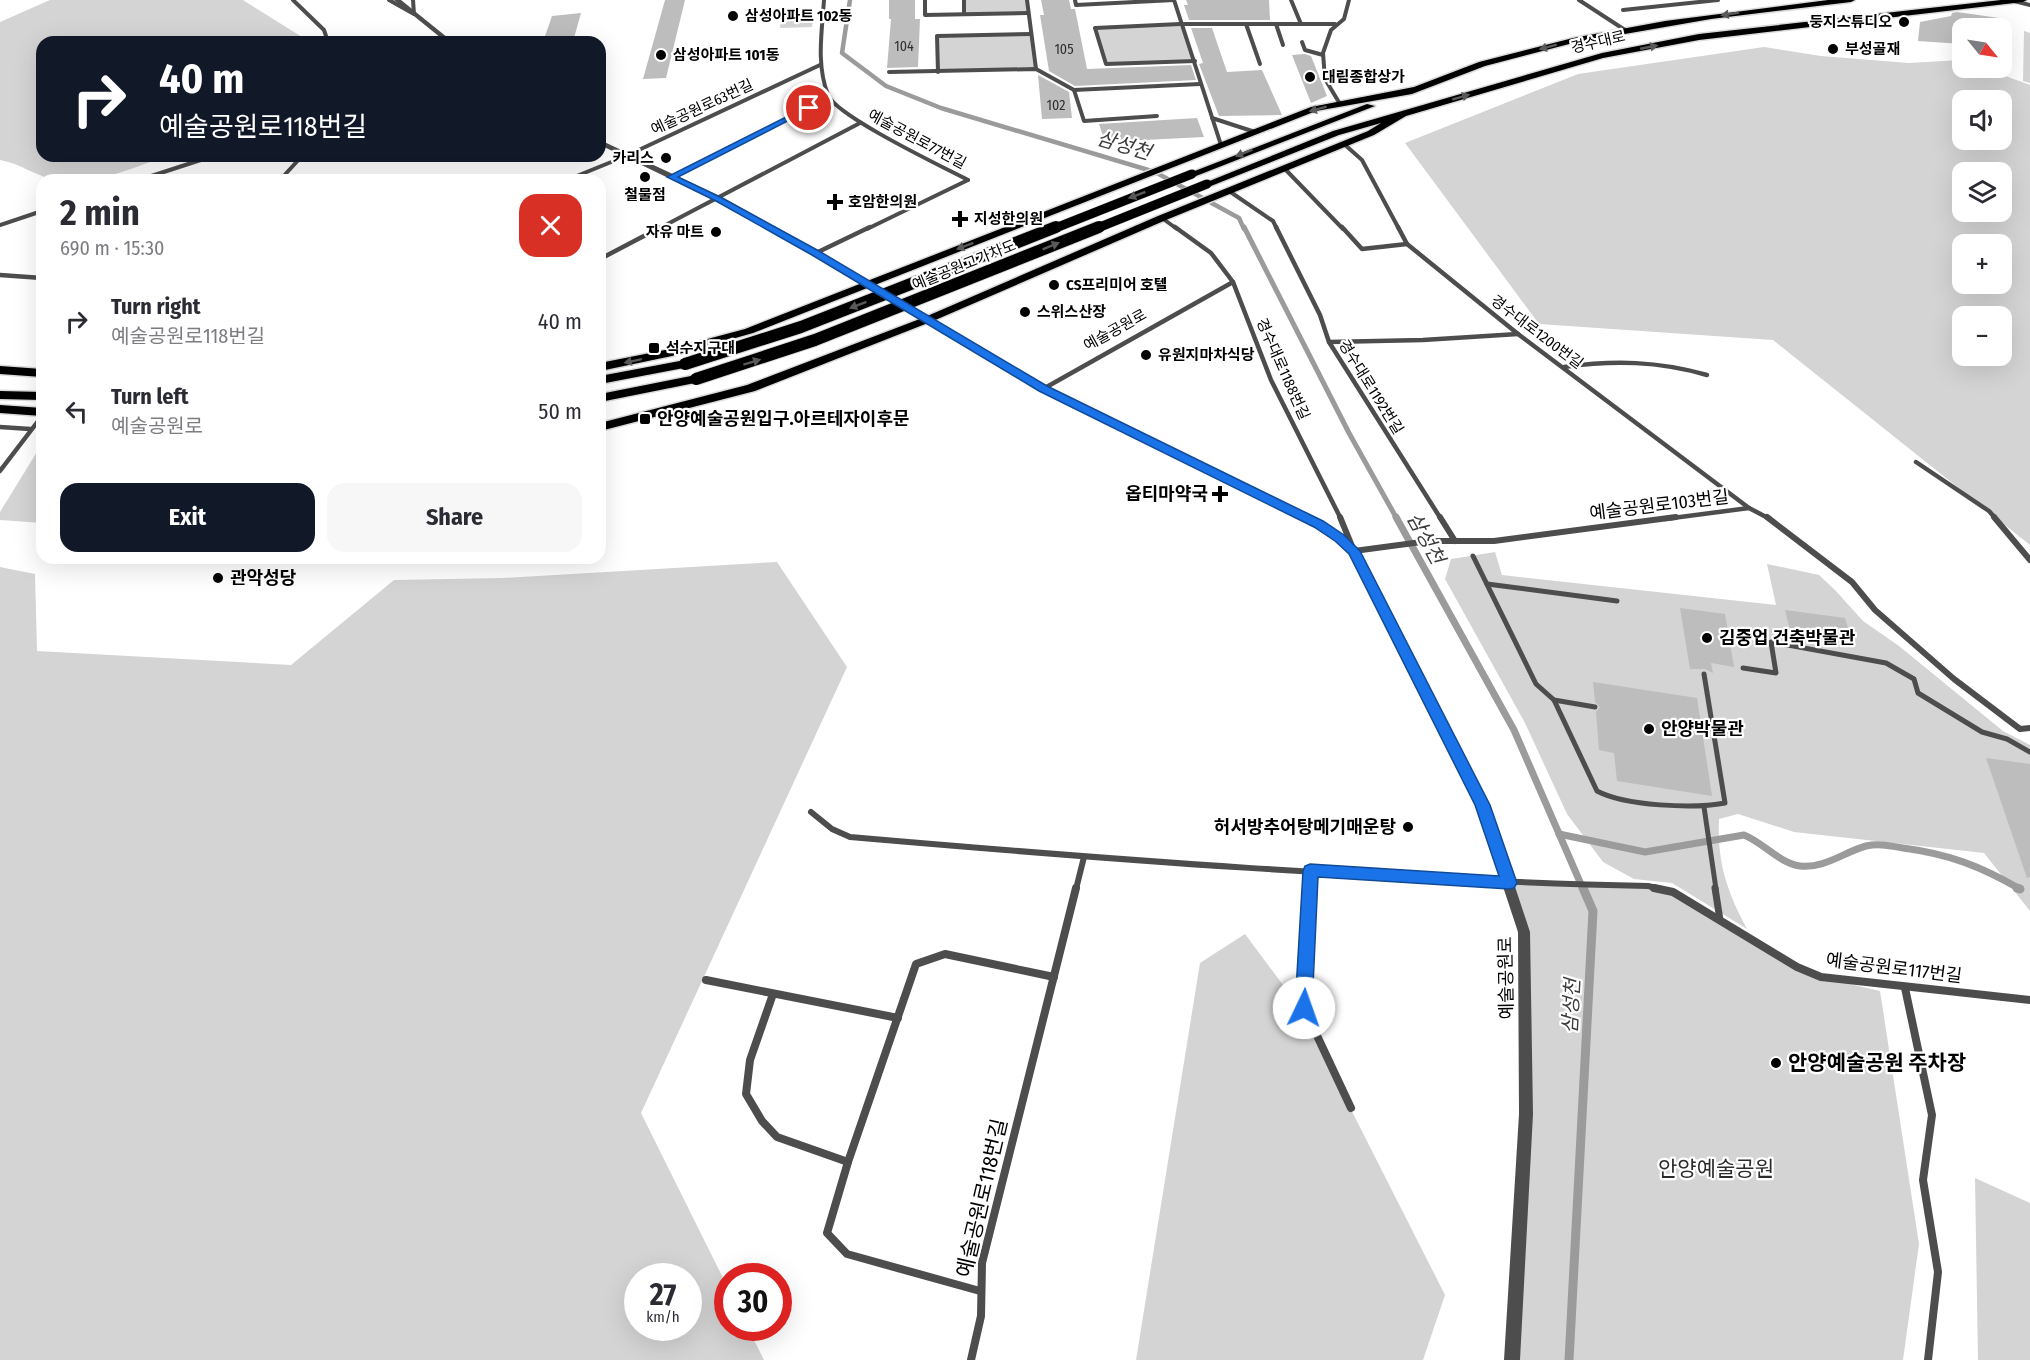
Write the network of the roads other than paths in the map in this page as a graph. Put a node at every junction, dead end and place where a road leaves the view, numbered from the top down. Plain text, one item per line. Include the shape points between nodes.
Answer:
1 (293, 0) edge
2 (389, 0) edge
3 (397, 0) edge
4 (413, 0) edge
5 (824, 0) edge
6 (925, 0) edge
7 (964, 0) edge
8 (1027, 0) edge
9 (1075, 0) edge
10 (1174, 0) edge
11 (1291, 0) edge
12 (1349, 0) edge
13 (1579, 0) edge
14 (1718, 0) edge
15 (1851, 0) edge
16 (2018, 1) edge
17 (1106, 2) edge
18 (2030, 5) edge
19 (1623, 10) dead end
20 (1028, 13) junction
21 (414, 14) junction
22 (964, 14) junction
23 (1180, 24) junction
24 (1246, 24) junction
25 (1276, 24) junction
26 (1301, 24) junction
27 (1335, 24) junction
28 (1625, 30) junction
29 (1031, 34) junction
30 (326, 36) edge
31 (442, 36) edge
32 (1302, 42) dead end
33 (1283, 45) dead end
34 (1323, 55) junction
35 (1195, 61) junction
36 (1260, 64) dead end
37 (820, 65) junction
38 (1036, 69) junction
39 (889, 72) dead end
40 (938, 72) junction
41 (1200, 84) junction
42 (1417, 89) junction
43 (1074, 90) junction
44 (829, 99) junction
45 (1340, 104) junction
46 (1404, 113) junction
47 (1157, 116) dead end
48 (1212, 118) junction
49 (860, 123) junction
50 (1255, 132) junction
51 (1344, 144) junction
52 (606, 145) edge
53 (1221, 145) junction
54 (626, 156) junction
55 (194, 162) edge
56 (296, 162) edge
57 (1284, 168) junction
58 (158, 174) edge
59 (286, 174) edge
60 (582, 174) edge
61 (1192, 174) joint
62 (671, 177) junction
63 (1207, 184) joint
64 (1227, 192) junction
65 (717, 199) junction
66 (36, 213) edge
67 (1162, 218) junction
68 (0, 225) edge
69 (1407, 244) junction
70 (816, 253) junction
71 (606, 256) edge
72 (0, 275) edge
73 (36, 278) edge
74 (1233, 282) junction
75 (867, 283) junction
76 (929, 319) junction
77 (1518, 334) junction
78 (1329, 342) junction
79 (606, 366) edge
80 (1563, 367) junction
81 (0, 370) edge
82 (36, 372) edge
83 (1707, 375) dead end
84 (606, 379) edge
85 (1043, 388) junction
86 (0, 396) edge
87 (36, 396) edge
88 (606, 397) edge
89 (0, 409) edge
90 (36, 412) edge
91 (36, 413) edge
92 (36, 418) edge
93 (606, 425) edge
94 (0, 427) edge
95 (30, 429) junction
96 (1916, 462) dead end
97 (0, 471) edge
98 (1749, 508) junction
99 (1455, 541) junction
100 (1354, 551) junction
101 (1473, 556) dead end
102 (2030, 560) edge
103 (1487, 584) junction
104 (1617, 601) dead end
105 (1743, 668) dead end
106 (1704, 674) dead end
107 (1554, 700) junction
108 (1595, 707) dead end
109 (2030, 728) edge
110 (2020, 729) junction
111 (2030, 735) edge
112 (2030, 752) edge
113 (1704, 807) junction
114 (811, 812) dead end
115 (1084, 857) junction
116 (1310, 871) junction
117 (1509, 883) junction
118 (1720, 920) junction
119 (1054, 977) junction
120 (706, 980) dead end
121 (1905, 988) junction
122 (773, 994) junction
123 (2030, 1000) edge
124 (898, 1018) junction
125 (1351, 1108) dead end
126 (849, 1162) junction
127 (980, 1291) junction
128 (1515, 1358) edge
129 (971, 1360) edge
130 (1928, 1360) edge

1 - 30 street
2 - 21 street
3 - 21 street
4 - 21 street
5 - 37 street
6 - 22 street via 925,15
7 - 22 street
8 - 20 street
9 - 17 street via 1076,5
10 - 17 street
10 - 23 street
11 - 26 street
12 - 27 street via 1344,19
13 - 28 street
14 - 19 street
15 -> 28 main road, 경수대로
16 - 18 street
46 -> 16 main road, 경수대로 via 1602,56 1699,37
20 - 22 street
20 - 29 street
21 - 31 street
23 - 24 street
23 - 35 street
23 - 35 street via 1095,28 1106,64
24 - 25 street
24 - 36 street
25 - 26 street
25 - 33 street
26 - 27 street
27 - 34 street via 1328,33
28 -> 42 main road, 경수대로 via 1481,65
29 - 38 street
29 - 40 street via 937,36
32 - 34 street via 1305,50
34 - 45 street via 1325,81
35 - 41 street
37 - 44 street
37 - 54 street, 예술공원로63번길
38 - 40 street
38 - 43 street
39 - 40 street
41 - 43 street
41 - 48 street
42 - 45 main road
42 -> 61 main road, 경수대로 via 1321,122
43 - 47 street via 1084,121
44 - 49 street, 예술공원로77번길
44 - 62 street
45 -> 50 main road via 1314,109
46 - 51 main road
46 - 63 main road, 경수대로 via 1336,133
48 - 50 street
48 - 53 street
49 - 65 street
49 - 70 street, 예술공원로77번길 via 968,180
50 - 53 main road
51 - 57 main road
51 - 69 street, 경수대로1200번길 via 1362,160
52 - 54 street, 예술공원로
53 -> 75 main road
54 - 60 street, 예술공원로63번길
54 - 62 street, 예술공원로
55 - 58 street
56 - 59 street
57 - 64 main road
57 - 69 street via 1362,249
61 -> 84 main road, 예술공원고가차도, bridge via 801,327 686,364
62 - 65 street, 예술공원로
88 -> 63 main road, 예술공원고가차도, bridge via 696,379 756,361
64 - 67 main road
64 - 78 street, 경수대로1192번길 via 1273,221 1320,315
65 - 70 street, 예술공원로
65 - 71 street
66 - 68 street
67 - 74 street, 경수대로1188번길 via 1211,253
67 - 76 main road
69 - 77 street, 경수대로1200번길
70 - 75 street, 예술공원로
72 - 73 street
74 - 85 street, 예술공원로
74 - 100 street, 경수대로1188번길 via 1271,380
75 - 76 street, 예술공원로
75 -> 79 main road via 749,331
76 - 85 street, 예술공원로
76 - 93 main road via 751,387
77 - 78 street
77 - 80 street, 경수대로1200번길
78 - 99 street, 경수대로1192번길
80 - 83 street via 1652,361
80 - 98 street, 경수대로1200번길
81 - 82 main road
85 - 100 street, 예술공원로 via 1319,524
86 - 87 main road
86 - 90 main road
89 - 91 main road
92 - 95 street
94 - 95 street
95 - 97 street
96 - 102 street via 1989,511
98 - 99 street, 예술공원로103번길 via 1494,541
98 - 110 street, 예술공원로103번길 via 1772,520 1852,582 1884,618
99 - 100 street, 예술공원로103번길
100 - 117 street, 예술공원로 via 1482,805
101 - 103 street
103 - 104 street
103 - 107 street via 1536,684
105 - 112 street via 1776,673 1771,642 1886,663 1914,679 1918,693 1982,732 2007,739
106 - 113 street via 1725,803
107 - 108 street
107 - 113 street via 1597,791 1610,798
109 - 110 street
110 - 111 street, 예술공원로103번길
113 - 118 street
114 - 115 street via 850,837
115 - 116 street
115 - 119 street, 예술공원로118번길
116 - 117 street
116 - 125 street via 1304,1008
117 - 118 street, 예술공원로117번길 via 1648,886 1673,892
117 - 128 street, 예술공원로 via 1524,932 1526,1114
118 - 121 street, 예술공원로117번길 via 1797,967 1821,977
119 - 124 street, 예술공원로118번길 via 945,954 916,964
119 - 127 street, 예술공원로118번길 via 982,1263
120 - 122 street
121 - 123 street, 예술공원로117번길
121 - 130 street via 1932,1115 1923,1179 1938,1272
122 - 124 street
122 - 126 street via 750,1060 746,1094 777,1137
124 - 126 street, 예술공원로118번길
126 - 127 street, 예술공원로118번길 via 827,1233 846,1254
127 - 129 street via 981,1316

